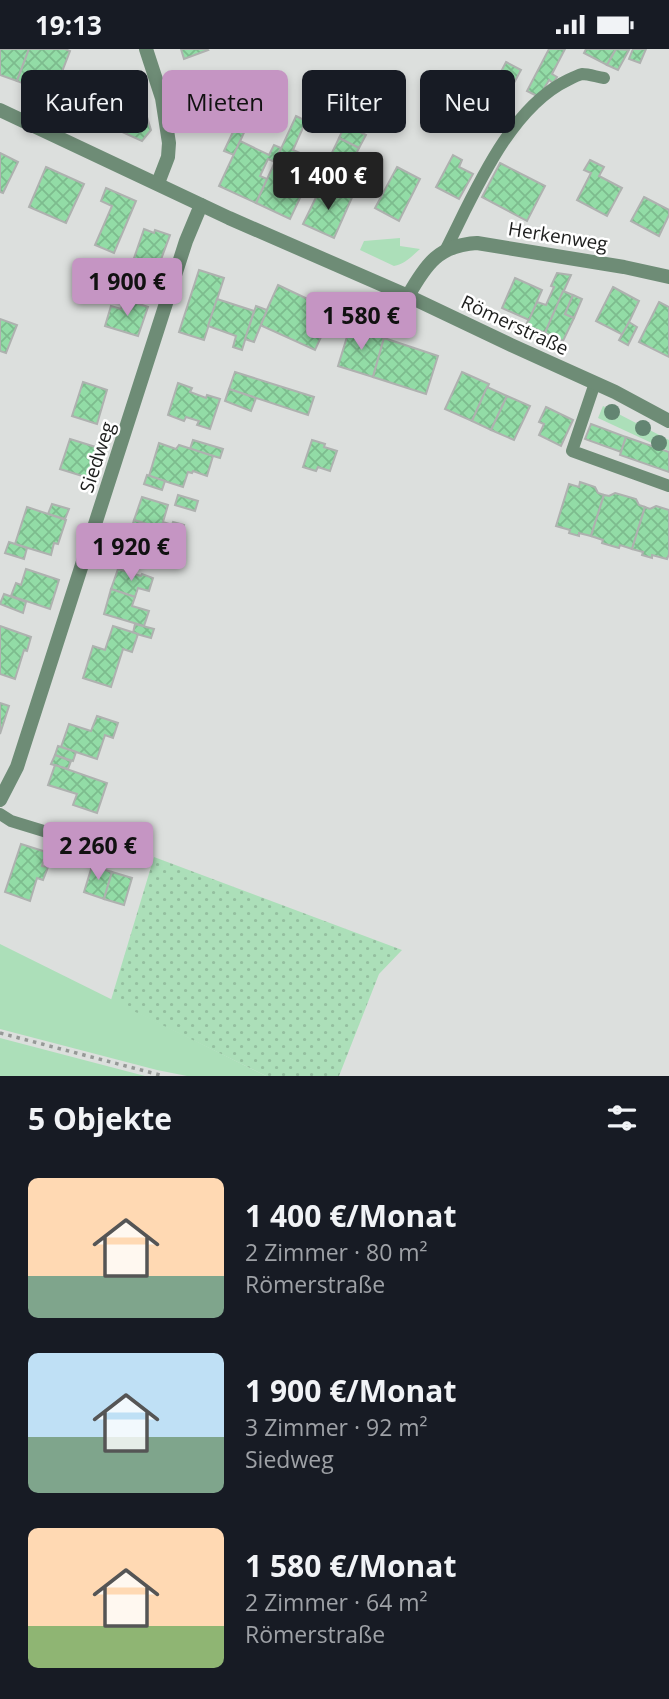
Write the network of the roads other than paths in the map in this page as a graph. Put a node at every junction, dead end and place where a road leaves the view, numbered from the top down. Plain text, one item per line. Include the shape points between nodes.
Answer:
1 (146, 49) edge
2 (604, 78) dead end
3 (0, 110) edge
4 (158, 183) junction
5 (201, 205) junction
6 (446, 249) junction
7 (666, 276) edge
8 (408, 296) junction
9 (595, 383) junction
10 (669, 421) edge
11 (669, 486) edge
12 (2, 790) edge
13 (0, 814) edge
14 (132, 858) dead end

1 - 4 street via 162,98 169,143 169,157
2 - 6 lane via 581,74 538,101 508,135
3 - 4 street, Römerstraße
4 - 5 street, Römerstraße
5 - 8 street, Römerstraße
5 - 12 street, Siedweg via 22,755
6 - 7 street, Herkenweg via 477,243
6 - 8 street via 421,274
8 - 9 street, Römerstraße
9 - 10 street, Römerstraße
9 - 11 lane via 572,451
13 - 14 lane

